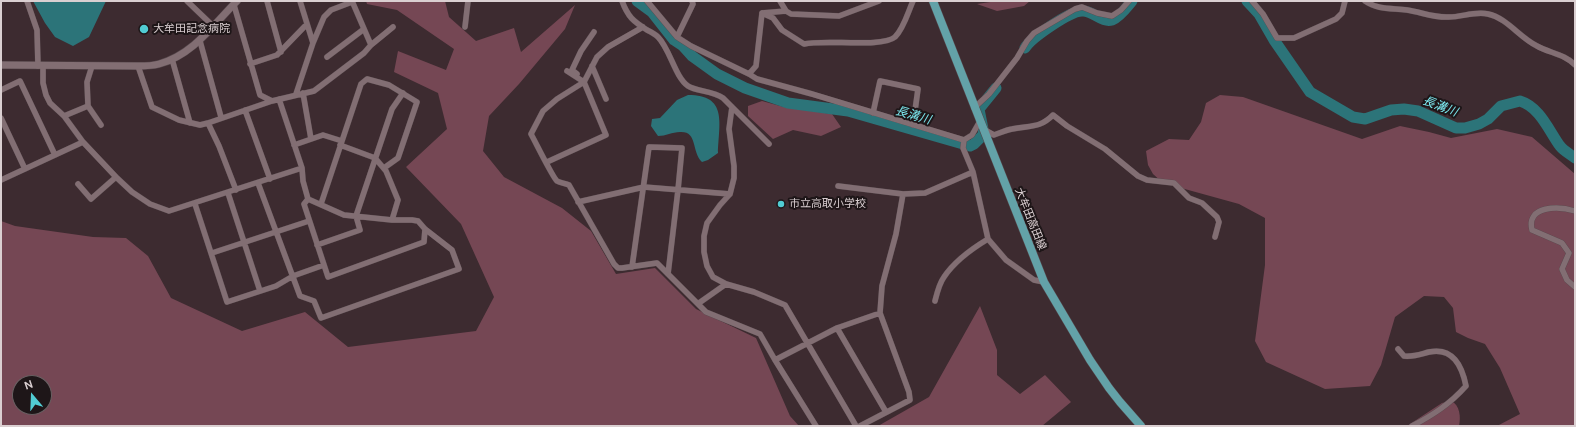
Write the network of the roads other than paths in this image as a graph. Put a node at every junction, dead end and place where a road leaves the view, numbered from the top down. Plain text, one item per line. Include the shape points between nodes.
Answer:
1 (27, 1) edge
2 (187, 1) edge
3 (267, 1) edge
4 (300, 1) edge
5 (352, 1) edge
6 (468, 1) edge
7 (622, 1) edge
8 (647, 1) edge
9 (692, 1) edge
10 (780, 1) edge
11 (879, 1) edge
12 (914, 1) edge
13 (933, 1) edge
14 (1129, 1) edge
15 (1252, 1) edge
16 (1345, 1) edge
17 (1365, 1) edge
18 (235, 3) edge
19 (786, 11) junction
20 (762, 13) junction
21 (307, 24) junction
22 (213, 26) junction
23 (393, 27) dead end
24 (465, 27) dead end
25 (643, 27) junction
26 (364, 29) junction
27 (594, 32) dead end
28 (677, 37) junction
29 (200, 41) junction
30 (313, 43) junction
31 (371, 45) junction
32 (281, 52) junction
33 (327, 57) dead end
34 (172, 59) junction
35 (250, 64) junction
36 (1, 65) edge
37 (1575, 65) edge
38 (41, 66) junction
39 (92, 66) junction
40 (138, 66) junction
41 (592, 66) junction
42 (567, 71) dead end
43 (748, 74) junction
44 (584, 81) junction
45 (1, 90) edge
46 (303, 93) junction
47 (296, 94) junction
48 (403, 94) junction
49 (606, 98) dead end
50 (279, 99) junction
51 (272, 101) junction
52 (88, 106) junction
53 (732, 107) junction
54 (974, 108) junction
55 (246, 110) junction
56 (873, 113) junction
57 (64, 116) junction
58 (221, 117) junction
59 (1, 118) edge
60 (190, 123) junction
61 (208, 123) junction
62 (101, 125) dead end
63 (913, 125) junction
64 (981, 125) junction
65 (311, 139) junction
66 (964, 140) junction
67 (83, 142) junction
68 (341, 143) junction
69 (769, 144) dead end
70 (294, 145) junction
71 (54, 155) junction
72 (375, 158) junction
73 (547, 162) junction
74 (302, 168) junction
75 (384, 168) junction
76 (25, 169) junction
77 (973, 172) junction
78 (116, 177) junction
79 (270, 179) junction
80 (1, 180) edge
81 (258, 183) junction
82 (78, 184) dead end
83 (838, 186) dead end
84 (644, 187) junction
85 (236, 190) junction
86 (678, 190) junction
87 (228, 193) junction
88 (730, 194) junction
89 (903, 194) junction
90 (308, 198) junction
91 (578, 202) junction
92 (195, 204) junction
93 (321, 204) junction
94 (1575, 211) edge
95 (356, 216) junction
96 (309, 220) junction
97 (392, 220) junction
98 (425, 229) junction
99 (277, 232) junction
100 (1215, 237) dead end
101 (988, 239) junction
102 (244, 242) junction
103 (317, 245) junction
104 (212, 253) junction
105 (324, 265) junction
106 (632, 267) junction
107 (668, 274) junction
108 (293, 276) junction
109 (1044, 282) junction
110 (726, 284) junction
111 (1575, 287) edge
112 (260, 292) junction
113 (935, 301) dead end
114 (699, 303) junction
115 (880, 313) junction
116 (837, 328) junction
117 (808, 343) junction
118 (1398, 349) dead end
119 (775, 360) junction
120 (886, 412) junction
121 (816, 426) edge
122 (856, 426) edge
123 (860, 426) edge
124 (1141, 426) edge
125 (1412, 426) edge

1 - 38 street via 37,30
2 - 22 street
3 - 32 street
4 - 21 street
5 - 26 street
5 - 30 street via 330,10 324,17
6 - 24 street
7 - 25 street via 631,20
8 - 28 street
9 - 28 street via 693,4
10 - 19 street
11 - 19 street via 839,16 791,14
12 - 20 street via 895,37 888,41 856,44 804,44
13 - 54 main road, 大牟田高田線
14 - 54 street via 1112,16 1082,7 1075,9 1034,33 989,94
15 - 16 street via 1277,38 1294,38 1336,19 1342,13
17 - 37 street via 1372,6 1438,17 1490,14 1538,47 1570,60
18 - 22 street
18 - 35 street
19 - 20 street
20 - 43 street via 756,66
21 - 30 street
21 - 32 street
22 - 29 street
23 - 31 street
25 - 41 street via 608,47
25 - 53 street via 657,36 689,87 718,94
26 - 31 street
26 - 33 street
27 - 44 street via 572,70
28 - 43 street
29 - 34 street
29 - 58 street
30 - 47 street
31 - 46 street via 314,90
32 - 35 street
34 - 40 street via 160,64
34 - 60 street
35 - 51 street via 260,95
36 - 38 street
38 - 39 street
38 - 57 street via 46,95 50,103
39 - 40 street
39 - 52 street via 87,82
40 - 60 street via 152,107
41 - 44 street
41 - 49 street
42 - 44 street
43 - 56 street via 757,79
44 - 73 street via 543,110 531,134
44 - 73 street via 606,135
45 - 71 street via 20,81
46 - 47 street
46 - 65 street
47 - 50 street
48 - 68 street via 389,85 367,79 361,84
48 - 72 street via 392,109
48 - 75 street via 417,102 398,158
50 - 51 street
50 - 70 street
51 - 55 street
52 - 57 street
52 - 62 street
53 - 69 street
53 - 88 street via 729,129 734,172
54 - 64 main road, 大牟田高田線
55 - 58 street
55 - 79 street
56 - 63 street
56 - 63 street via 880,81 918,89
57 - 67 street
58 - 61 street
59 - 76 street
60 - 61 street
61 - 85 street
63 - 66 street
64 - 66 street
64 - 100 street via 994,135 1010,129 1046,123 1053,115 1105,149 1138,176 1147,180 1174,183 1189,198 1202,203 1219,222
64 - 109 main road, 大牟田高田線
65 - 68 street via 323,135
65 - 70 street
66 - 77 street via 963,148
67 - 71 street
67 - 78 street
68 - 72 street
68 - 93 street
70 - 74 street
71 - 76 street
72 - 75 street
72 - 95 street
73 - 91 street via 552,176 557,181 569,185
74 - 79 street
74 - 90 street
75 - 97 street via 398,200
76 - 80 street
77 - 89 street via 925,193
77 - 101 street
78 - 82 street via 91,198
78 - 92 street via 150,204 169,211
79 - 81 street
81 - 85 street
81 - 99 street
83 - 89 street
84 - 86 street
84 - 86 street via 649,147 682,148
84 - 91 street
84 - 106 street
85 - 87 street
86 - 88 street
86 - 107 street
87 - 92 street
87 - 102 street
88 - 110 street via 708,223 704,236 707,266 713,277
89 - 115 street via 896,234 882,286
90 - 93 street
90 - 96 street via 304,204
91 - 106 street via 614,264 618,268
92 - 104 street
93 - 95 street via 344,215
94 - 111 street via 1553,207 1541,211 1530,222 1532,230 1564,244 1569,253 1562,268 1567,280
95 - 97 street
95 - 103 street via 360,230
96 - 99 street
96 - 103 street
97 - 98 street via 418,221
98 - 105 street via 424,242 328,277
98 - 108 street via 452,250 459,269 321,318 314,301 300,296
99 - 102 street
99 - 108 street
101 - 109 street via 1006,260 1034,280
101 - 113 street via 972,249 945,276
102 - 104 street
102 - 112 street
103 - 105 street
104 - 112 street via 227,302
105 - 108 street
106 - 107 street via 657,263
107 - 114 street
108 - 112 street
109 - 124 main road, 大牟田高田線 via 1090,360 1109,388
110 - 114 street
110 - 117 street via 785,305
114 - 119 street via 706,312 760,334
115 - 116 street
115 - 120 street via 910,400
116 - 117 street
116 - 120 street
117 - 119 street
117 - 122 street
118 - 125 street via 1404,356 1411,357 1445,351 1460,368 1466,386 1434,415
119 - 121 street
120 - 123 street

